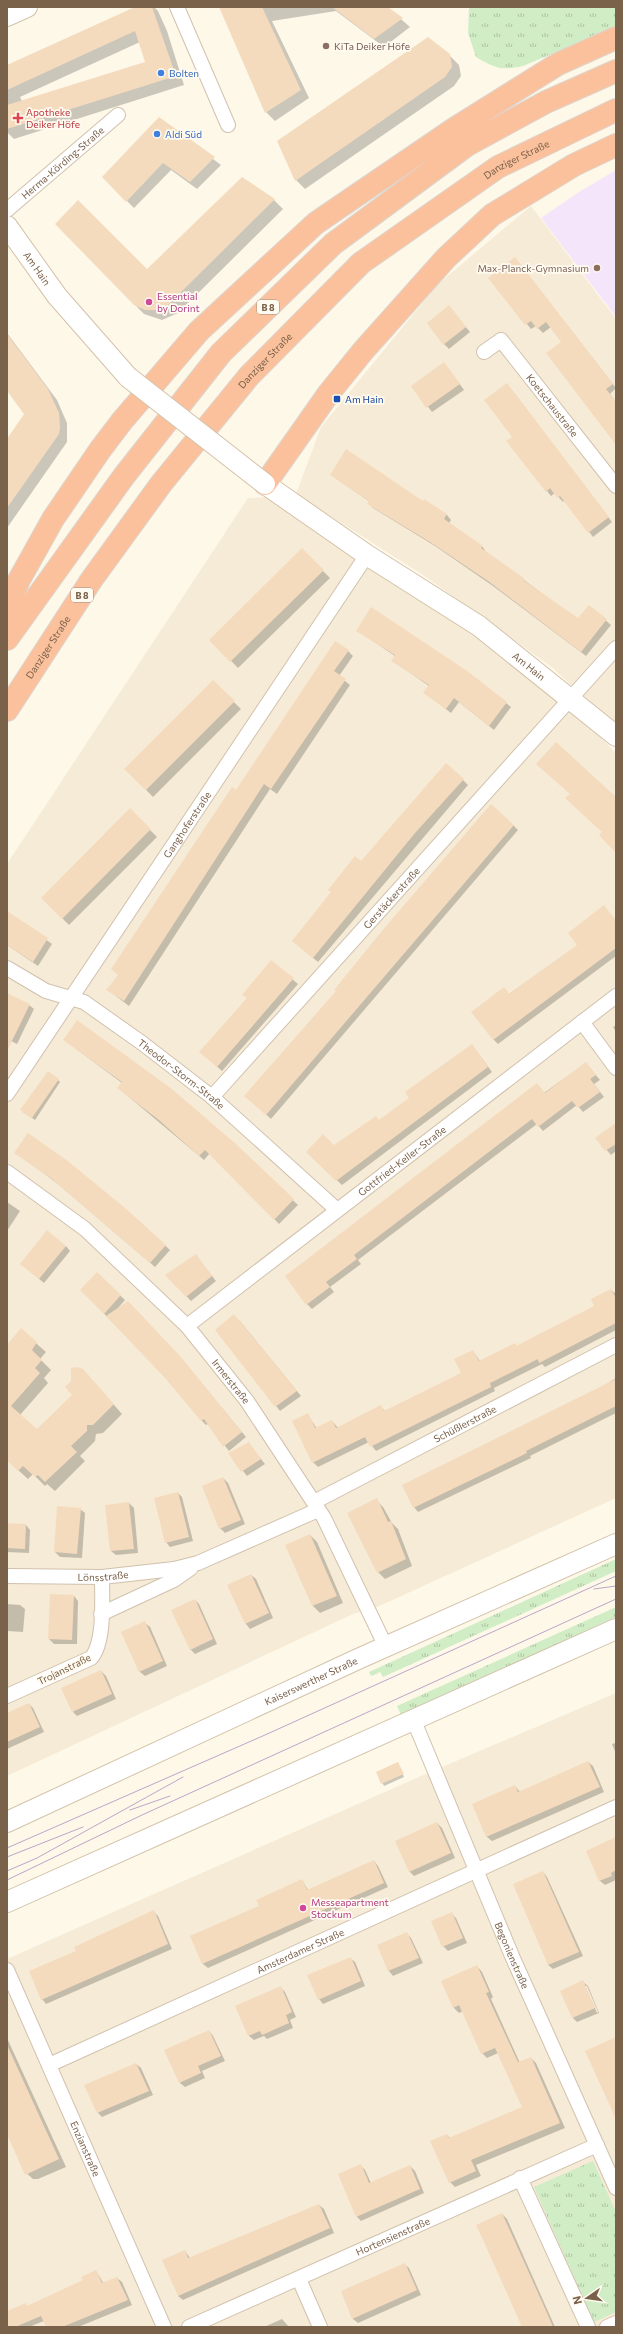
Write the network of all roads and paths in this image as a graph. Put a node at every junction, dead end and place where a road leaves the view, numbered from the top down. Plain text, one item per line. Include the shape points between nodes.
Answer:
1 (27, 7) edge
2 (177, 7) edge
3 (7, 16) edge
4 (616, 38) edge
5 (616, 71) edge
6 (616, 110) edge
7 (118, 115) dead end
8 (228, 125) dead end
9 (616, 144) edge
10 (7, 210) edge
11 (7, 226) edge
12 (484, 352) dead end
13 (264, 484) junction
14 (616, 486) edge
15 (366, 555) junction
16 (7, 610) edge
17 (7, 639) edge
18 (616, 648) edge
19 (570, 698) junction
20 (7, 710) edge
21 (616, 736) edge
22 (7, 968) edge
23 (616, 996) edge
24 (69, 998) junction
25 (582, 1022) junction
26 (616, 1068) edge
27 (7, 1094) edge
28 (212, 1097) junction
29 (7, 1172) edge
30 (336, 1209) junction
31 (187, 1326) junction
32 (616, 1345) edge
33 (316, 1506) junction
34 (616, 1544) edge
35 (198, 1563) junction
36 (7, 1576) edge
37 (102, 1577) junction
38 (101, 1614) junction
39 (616, 1629) edge
40 (386, 1647) junction
41 (7, 1696) edge
42 (414, 1721) junction
43 (616, 1807) edge
44 (7, 1822) edge
45 (476, 1872) junction
46 (7, 1902) edge
47 (7, 1970) edge
48 (50, 2066) junction
49 (597, 2145) junction
50 (612, 2167) edge
51 (520, 2178) junction
52 (616, 2188) edge
53 (299, 2279) junction
54 (616, 2323) edge
55 (164, 2327) edge
56 (190, 2327) edge
57 (320, 2327) edge
58 (588, 2327) edge
59 (607, 2327) edge

1 - 3 street
2 - 8 street
4 - 16 highway via 551,68 454,129 316,223 199,331 100,450 53,519 19,580
5 - 17 highway, B 8 via 546,102 467,145 333,244 221,353 124,476
6 - 20 highway, Danziger Straße / B 8 via 498,167 361,263 249,376 161,484 92,579
7 - 10 street, Herma-Körding-Straße
9 - 13 highway via 574,165 492,215 446,258 329,393
11 - 13 street, Am Hain, bridge via 56,296 128,377
12 - 14 street, Koetschaustraße via 501,340
13 - 15 street, Am Hain
15 - 19 street, Am Hain via 479,626
15 - 24 street, Ganghoferstraße
18 - 19 street
19 - 21 street, Am Hain
19 - 28 street, Gerstäckerstraße
22 - 24 street, Theodor-Storm-Straße via 46,991
23 - 25 street, Gottfried-Keller-Straße
24 - 27 street, Ganghoferstraße
24 - 28 street, Theodor-Storm-Straße via 84,1002
25 - 26 street
25 - 30 street, Gottfried-Keller-Straße
28 - 30 street, Theodor-Storm-Straße
29 - 31 street, Irmerstraße via 85,1229
30 - 31 street, Gottfried-Keller-Straße
31 - 33 street, Irmerstraße via 247,1401
32 - 33 street, Schüßlerstraße
33 - 35 street, Lönsstraße
33 - 40 street, Irmerstraße
34 - 40 street, Kaiserswerther Straße
35 - 37 street, Lönsstraße via 174,1569
35 - 38 street, Lönsstraße via 174,1580
36 - 37 street, Lönsstraße
37 - 38 street, Trojanstraße
38 - 41 street, Trojanstraße via 98,1645 91,1658
39 - 42 street
40 - 44 street, Kaiserswerther Straße
42 - 45 street, Begonienstraße via 473,1857
42 - 46 street
43 - 45 street, Amsterdamer Straße
45 - 48 street, Amsterdamer Straße
45 - 49 street, Begonienstraße
47 - 48 street, Enzianstraße
48 - 55 street, Enzianstraße
49 - 50 street, Begonienstraße
49 - 51 street, Hortensienstraße
50 - 52 street, Begonienstraße
51 - 53 street, Hortensienstraße
51 - 58 street
53 - 56 street, Hortensienstraße
53 - 57 street
54 - 59 street

